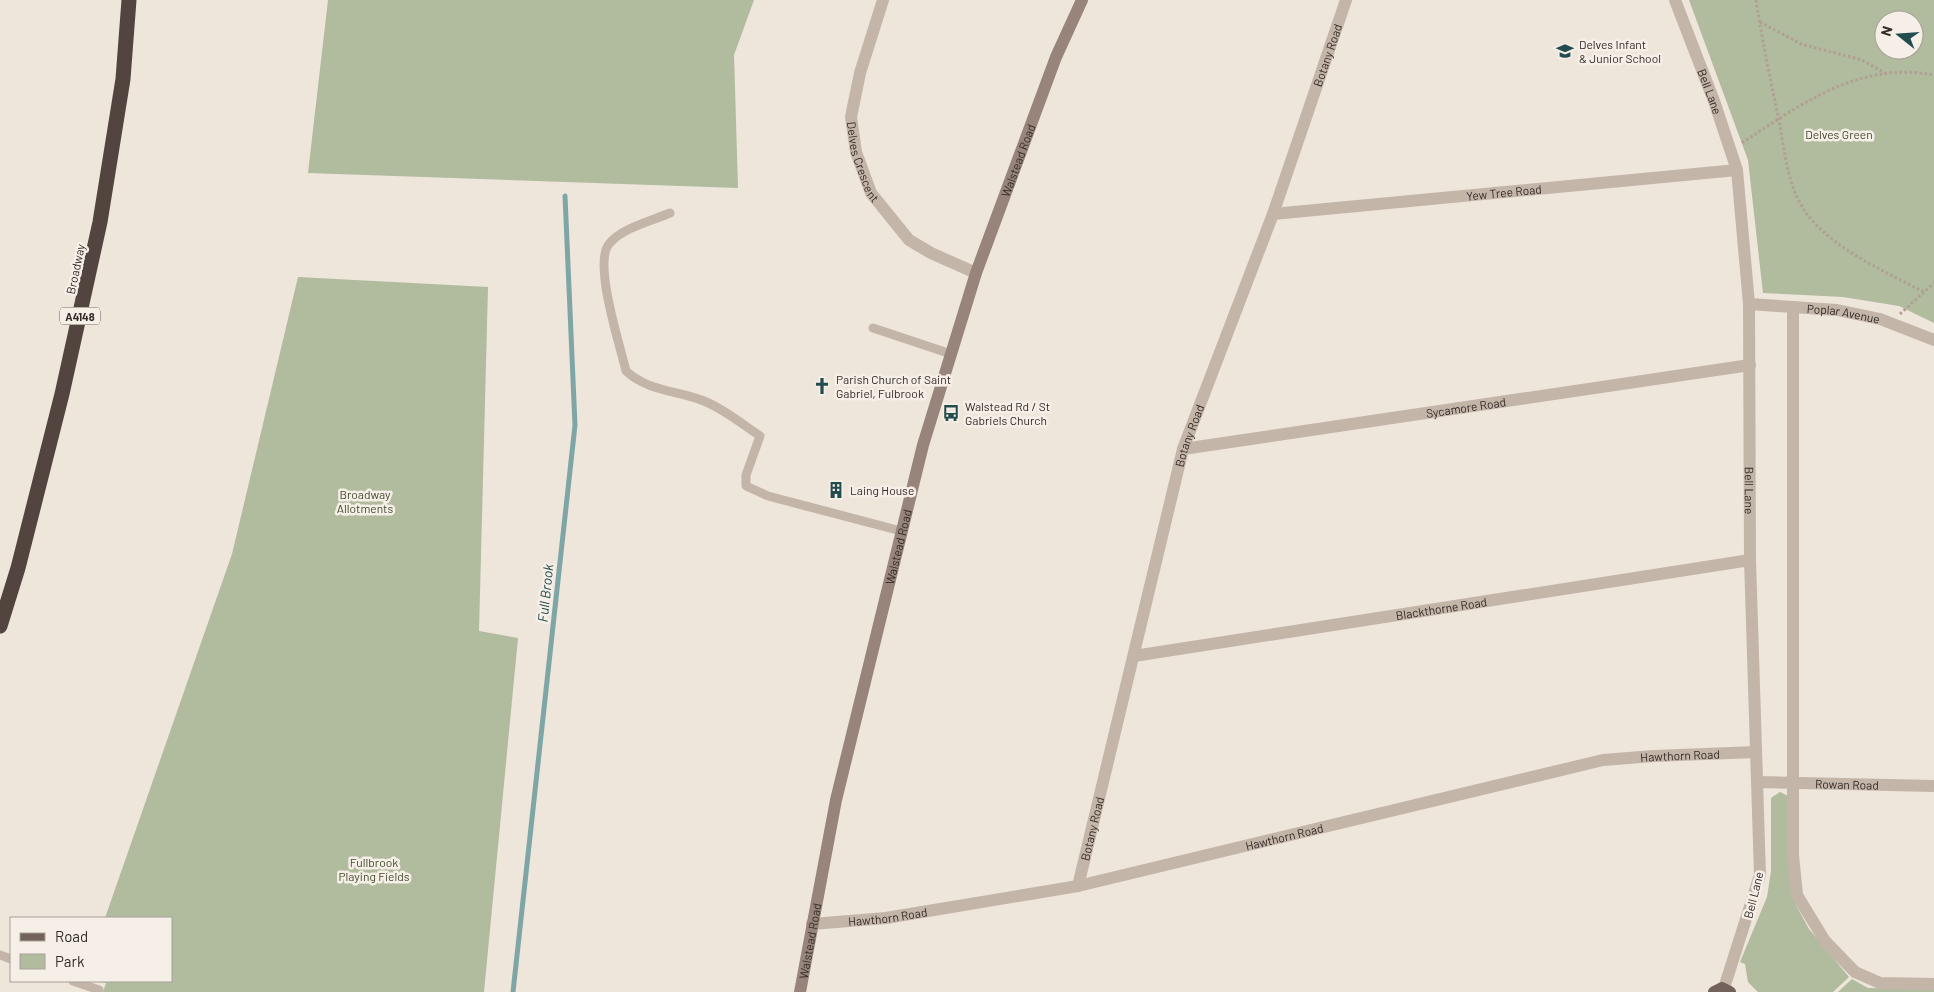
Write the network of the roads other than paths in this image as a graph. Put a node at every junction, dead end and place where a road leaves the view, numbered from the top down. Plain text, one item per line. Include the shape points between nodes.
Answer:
1 (129, 0) edge
2 (883, 0) edge
3 (1082, 0) edge
4 (1346, 0) edge
5 (1675, 0) edge
6 (1737, 170) junction
7 (670, 213) dead end
8 (1273, 214) junction
9 (976, 273) junction
10 (1750, 304) junction
11 (1792, 307) junction
12 (873, 328) dead end
13 (1934, 340) edge
14 (951, 354) junction
15 (1750, 365) junction
16 (1183, 450) junction
17 (900, 530) junction
18 (1750, 560) junction
19 (0, 626) edge
20 (1134, 656) junction
21 (1756, 752) junction
22 (1758, 782) junction
23 (1794, 782) junction
24 (1934, 786) edge
25 (1078, 886) junction
26 (812, 924) junction
27 (76, 982) edge
28 (1934, 984) edge
29 (1723, 991) edge
30 (99, 992) edge
31 (800, 992) edge

1 - 19 highway, Broadway / A4148 via 123,79 100,222 62,394
2 - 9 street, Delves Crescent via 860,73 852,116 856,152 871,193 909,240
3 - 9 street, Walstead Road via 1056,57
4 - 8 street, Botany Road
5 - 6 street, Bell Lane
6 - 8 street, Yew Tree Road
6 - 10 street, Bell Lane
7 - 17 lane via 618,235 608,245 603,258 603,275 626,370 650,387 704,401 760,436 746,475 746,486 768,496
8 - 16 street, Botany Road
9 - 14 street, Walstead Road
10 - 11 street, Poplar Avenue
10 - 15 street, Bell Lane
11 - 13 street, Poplar Avenue via 1837,310 1890,322
11 - 23 street
12 - 14 lane
14 - 17 street, Walstead Road
15 - 16 street, Sycamore Road
15 - 18 street, Bell Lane
16 - 20 street, Botany Road
17 - 26 street, Walstead Road via 836,800
18 - 20 street, Blackthorne Road
18 - 21 street, Bell Lane
20 - 25 street, Botany Road
21 - 22 street, Bell Lane
21 - 25 street, Hawthorn Road via 1603,760
22 - 23 street, Rowan Road
22 - 29 street, Bell Lane via 1760,875
23 - 24 street, Rowan Road
23 - 28 street via 1793,855 1797,895 1825,941 1855,972 1880,983
25 - 26 street, Hawthorn Road via 886,918
26 - 31 street, Walstead Road
27 - 30 lane

